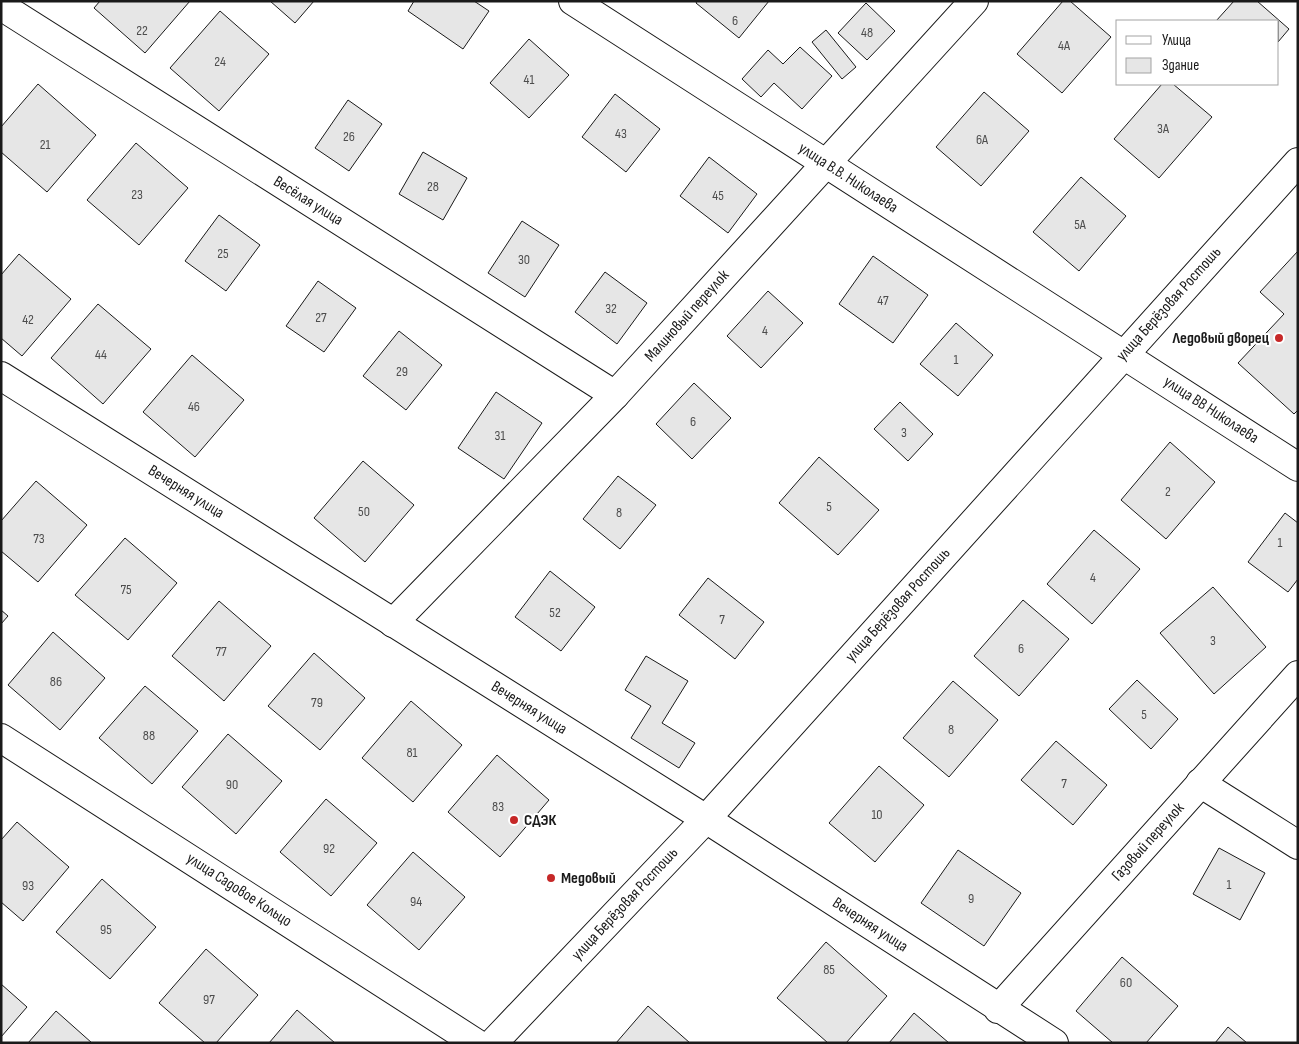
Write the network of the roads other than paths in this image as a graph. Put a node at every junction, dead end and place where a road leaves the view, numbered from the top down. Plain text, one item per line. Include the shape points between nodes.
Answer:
1 (974, 1) edge
2 (1, 6) edge
3 (591, 6) edge
4 (1298, 162) edge
5 (826, 163) junction
6 (1124, 354) junction
7 (1, 376) edge
8 (615, 395) junction
9 (1298, 467) edge
10 (393, 623) junction
11 (1298, 675) edge
12 (1, 738) edge
13 (1200, 783) junction
14 (706, 819) junction
15 (1298, 845) edge
16 (998, 1008) junction
17 (476, 1043) edge
18 (493, 1043) edge
19 (1054, 1043) edge

1 - 5 street, Малиновый переулок
2 - 8 street, Весёлая улица
3 - 5 street, улица В.В. Николаева
4 - 6 street, улица Берёзовая Ростошь
5 - 6 street, улица В.В. Николаева
5 - 8 street, Малиновый переулок
6 - 9 street, улица ВВ Николаева
6 - 14 street, улица Берёзовая Ростошь
7 - 10 street, Вечерняя улица
8 - 10 street, Малиновый переулок
10 - 14 street, Вечерняя улица
11 - 13 street, Газовый переулок
12 - 17 street, улица Садовое Кольцо
13 - 15 street
13 - 16 street, Газовый переулок
14 - 16 street, Вечерняя улица
14 - 18 street, улица Берёзовая Ростошь
16 - 19 street, Вечерняя улица

